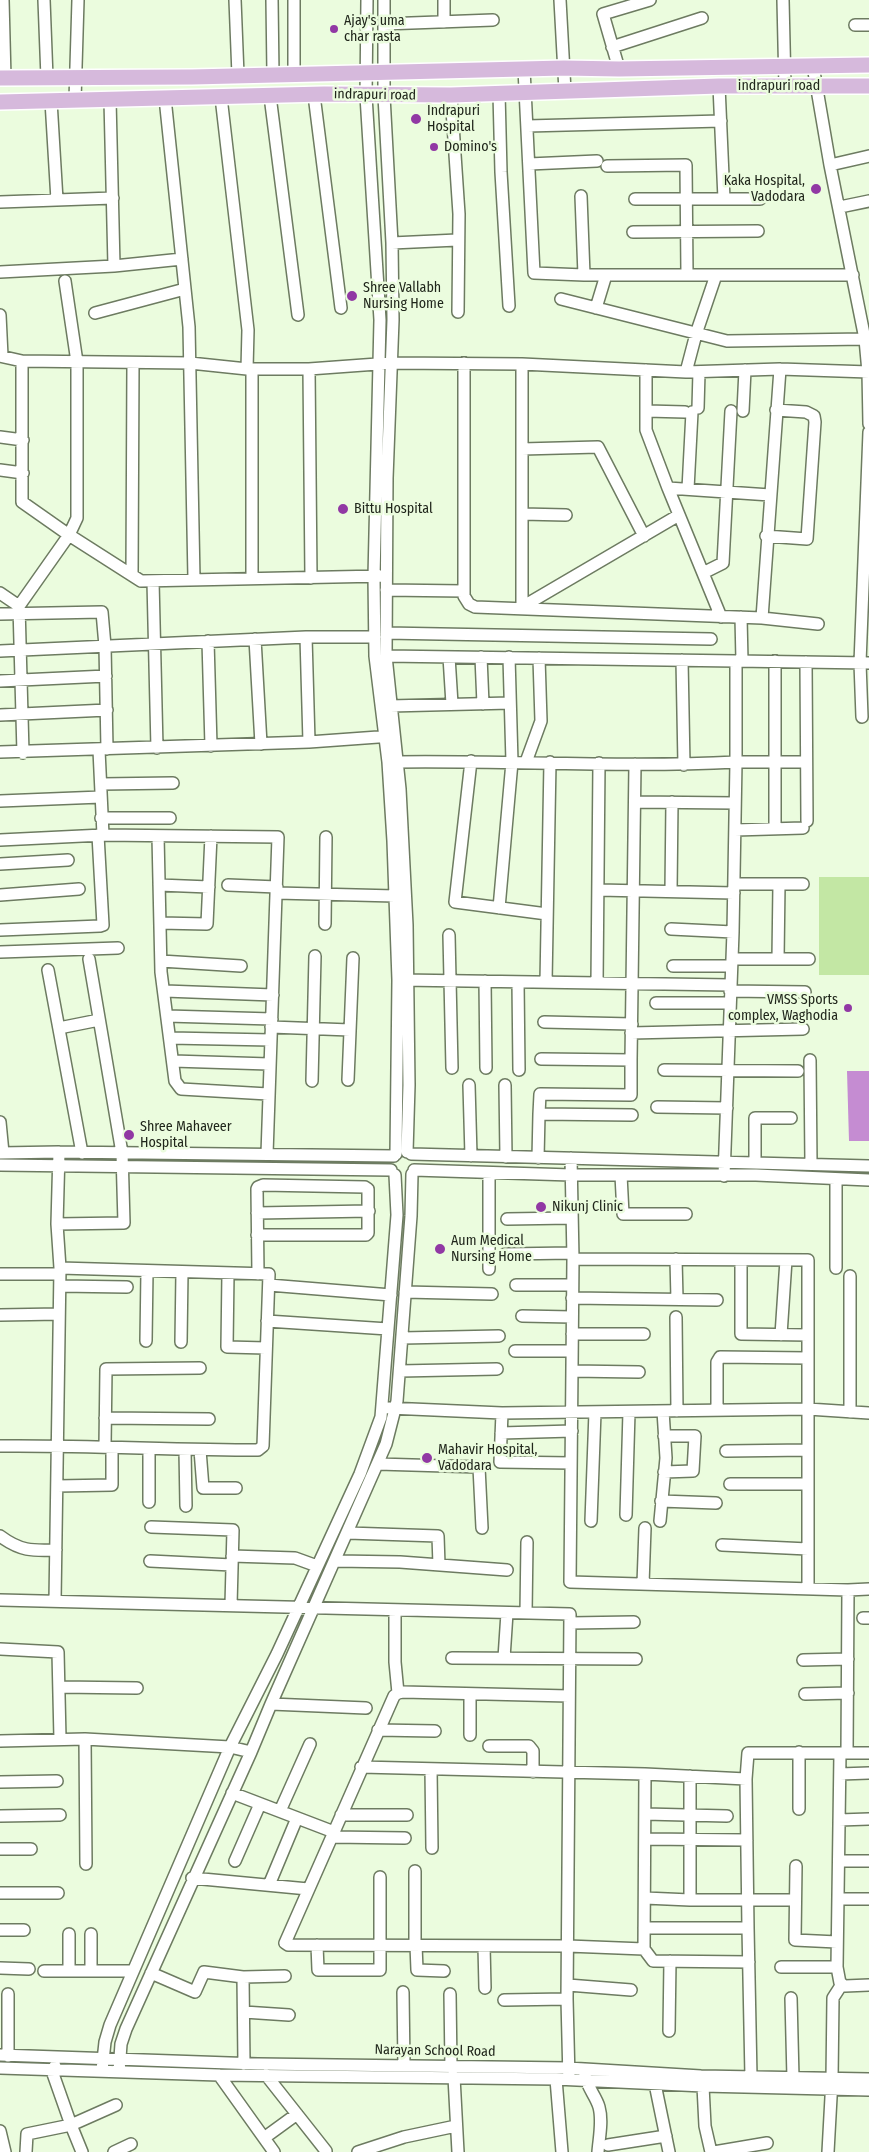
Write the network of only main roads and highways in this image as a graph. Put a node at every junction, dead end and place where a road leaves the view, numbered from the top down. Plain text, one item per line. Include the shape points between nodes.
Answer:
1 (869, 65) edge
2 (2, 78) edge
3 (869, 86) edge
4 (0, 102) edge

1 - 2 main road, indrapuri road
3 - 4 main road, indrapuri road via 719,86 451,95

